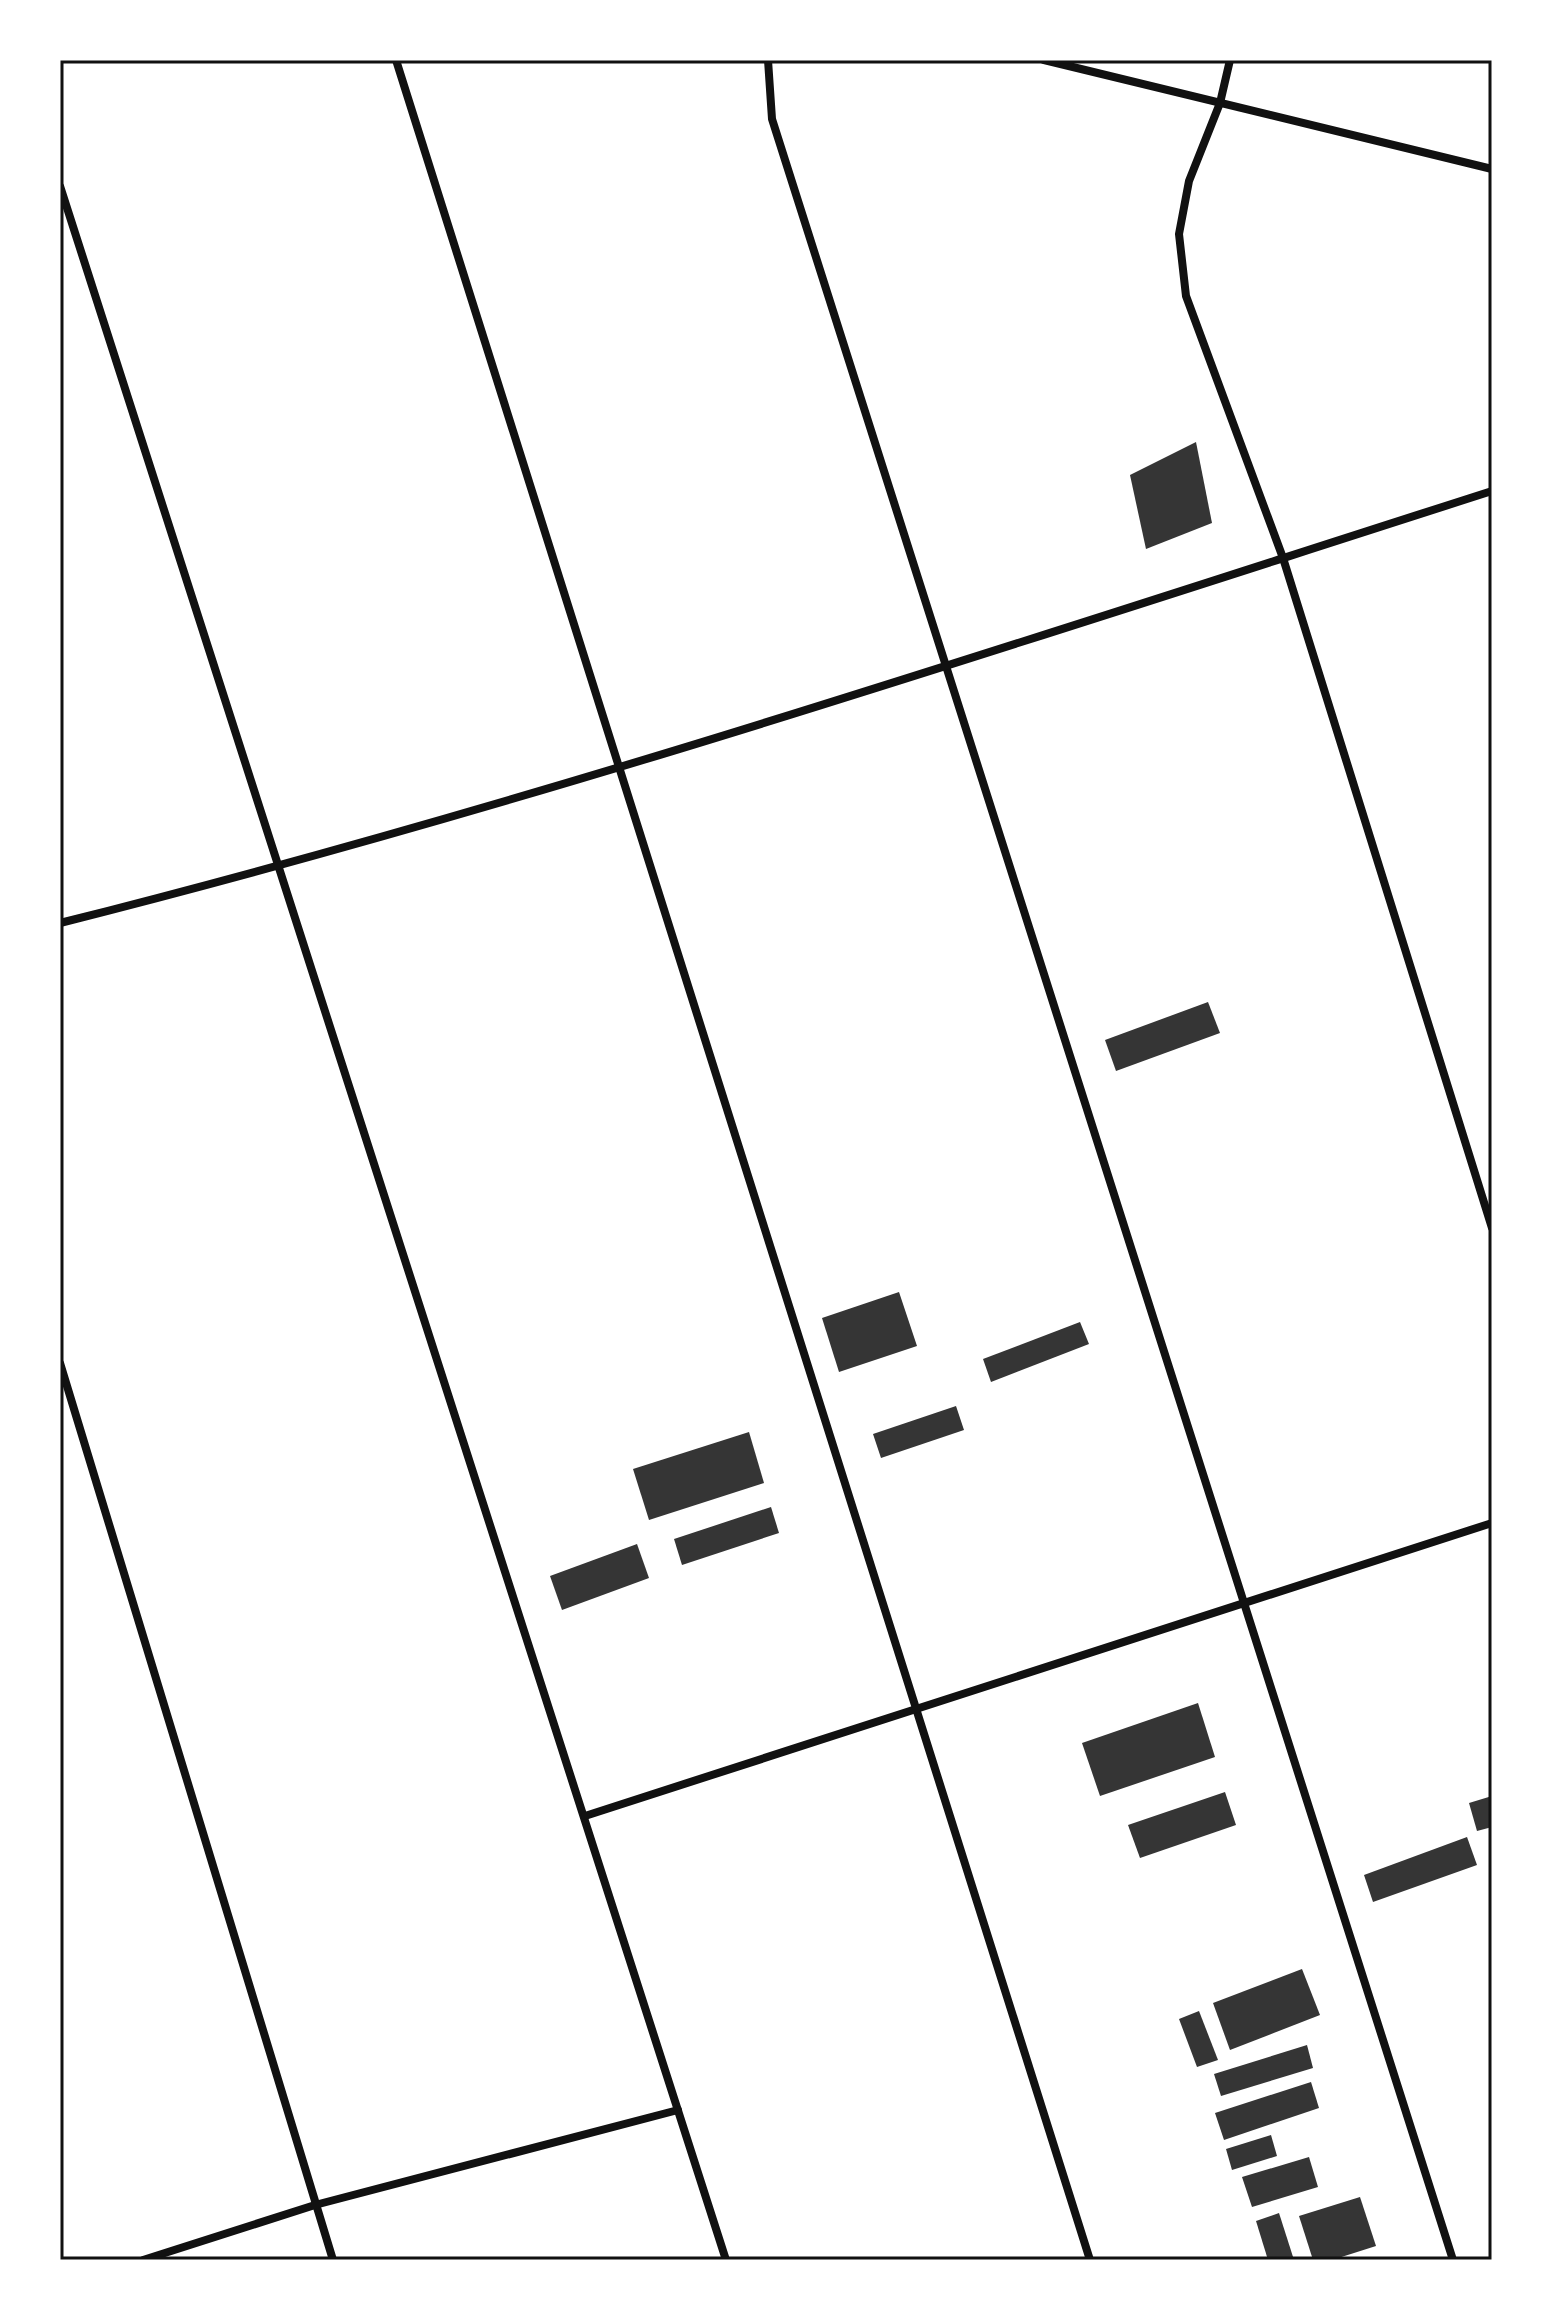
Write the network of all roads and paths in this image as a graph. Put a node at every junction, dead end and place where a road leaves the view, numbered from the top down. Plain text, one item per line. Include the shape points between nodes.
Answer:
1 (396, 60) edge
2 (768, 60) edge
3 (1044, 60) edge
4 (1230, 60) edge
5 (1220, 103) junction
6 (1492, 169) edge
7 (60, 186) edge
8 (1492, 491) edge
9 (1283, 558) junction
10 (946, 665) junction
11 (619, 770) junction
12 (275, 869) junction
13 (60, 923) edge
14 (1492, 1228) edge
15 (60, 1363) edge
16 (1492, 1523) edge
17 (1244, 1603) junction
18 (916, 1709) junction
19 (585, 1816) junction
20 (678, 2110) junction
21 (315, 2205) junction
22 (143, 2260) edge
23 (333, 2260) edge
24 (726, 2260) edge
25 (1090, 2260) edge
26 (1453, 2260) edge

1 - 11 street
2 - 10 street via 772,119
3 - 5 street
4 - 5 street
5 - 6 street
5 - 9 street via 1189,181 1179,234 1186,296
7 - 12 street
8 - 9 street
9 - 10 street
9 - 14 street
10 - 11 street
10 - 17 street
11 - 12 street
11 - 18 street
12 - 13 street
12 - 19 street
15 - 21 street
16 - 17 street
17 - 18 street
17 - 26 street
18 - 19 street
18 - 25 street
19 - 20 street
20 - 21 street
20 - 24 street
21 - 22 street
21 - 23 street

